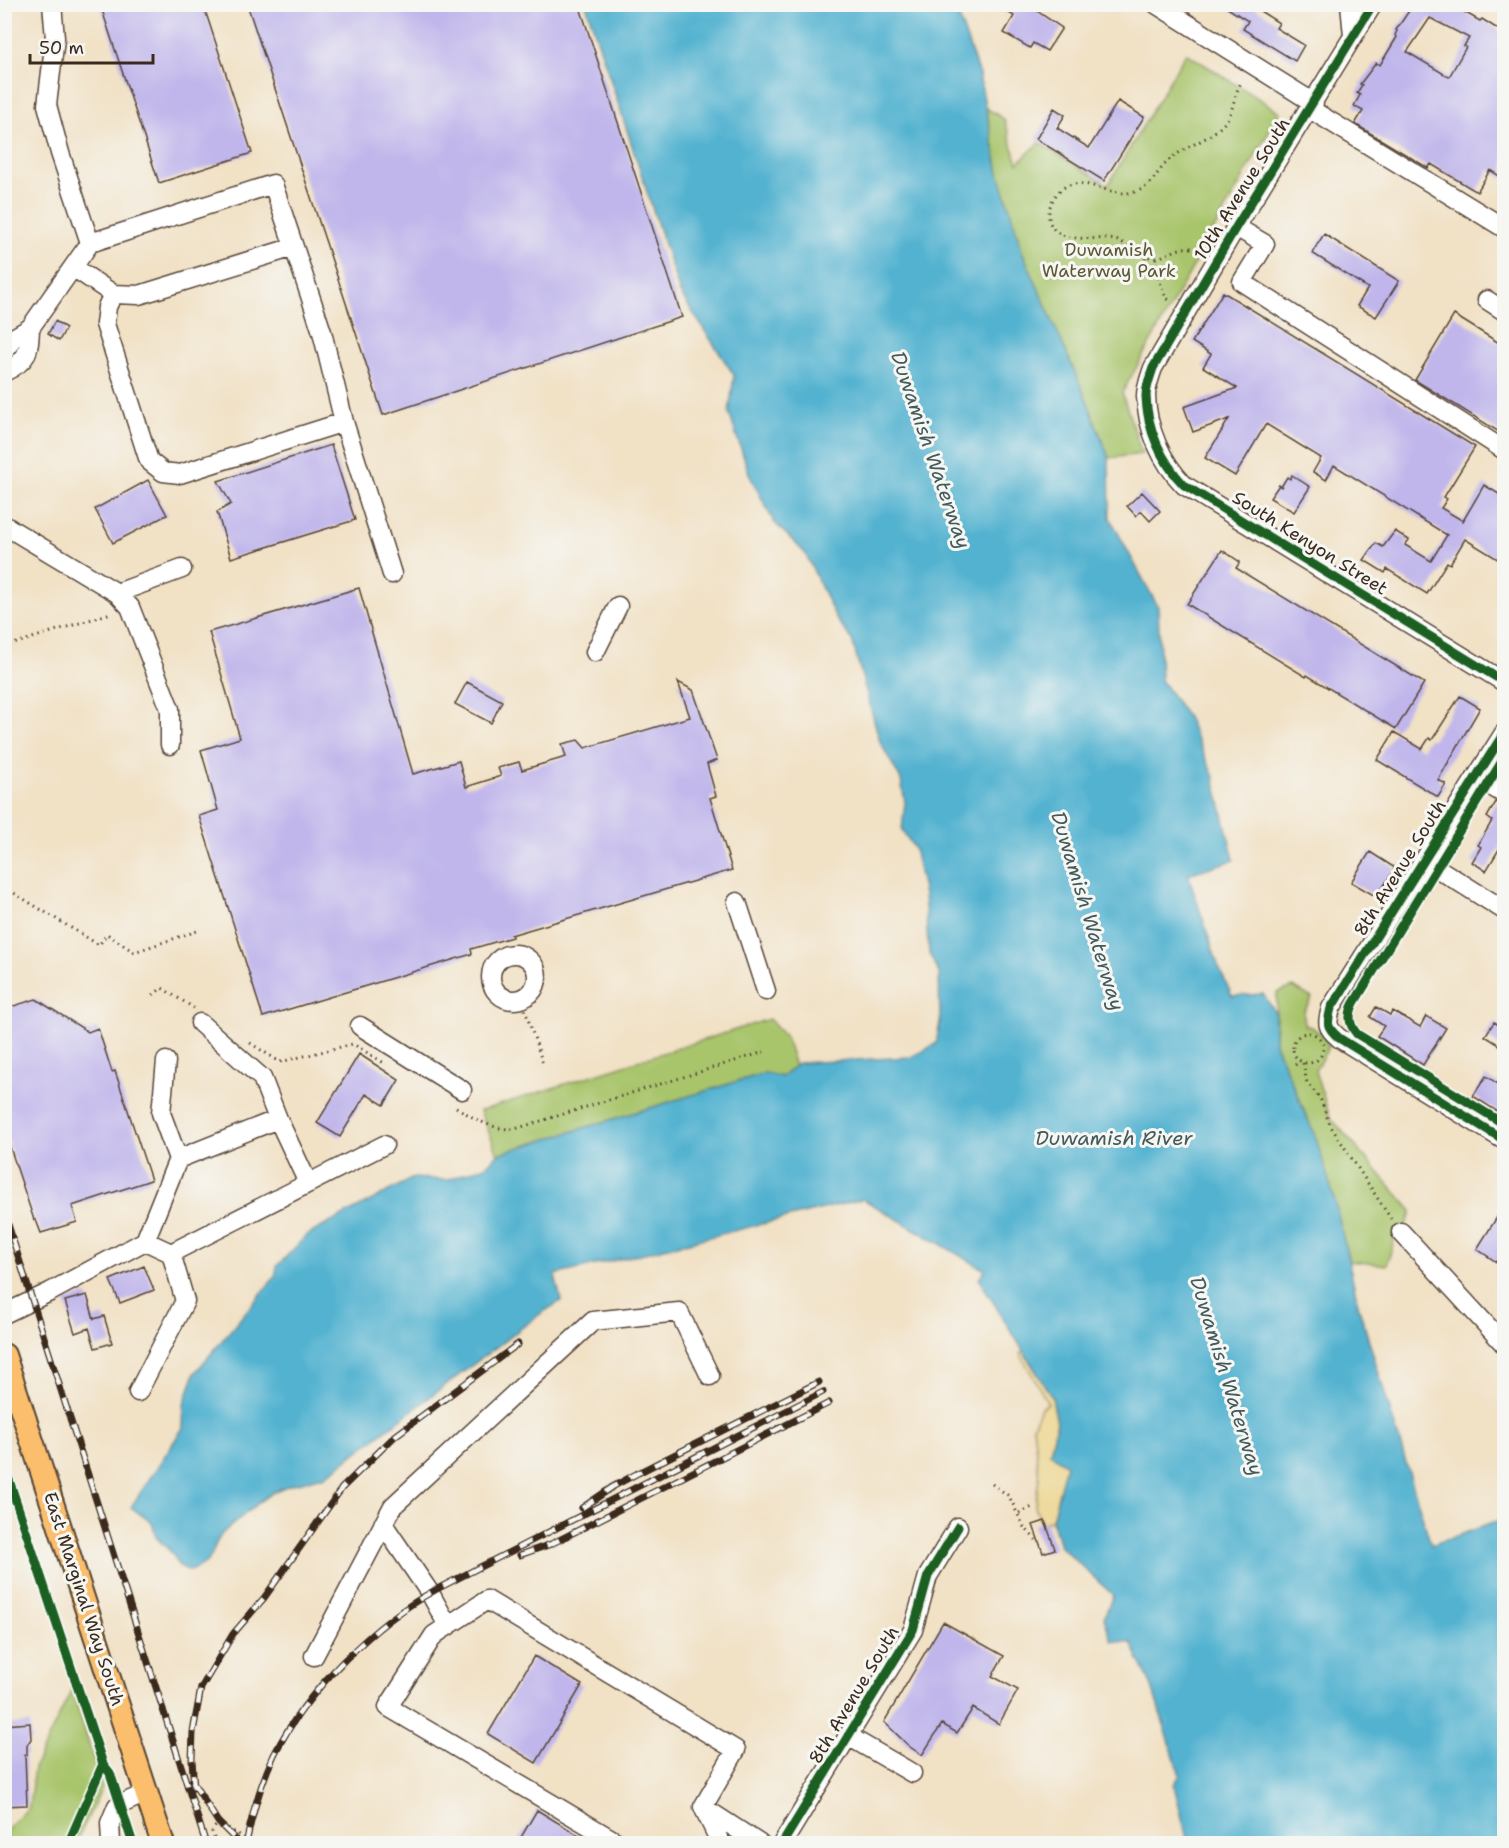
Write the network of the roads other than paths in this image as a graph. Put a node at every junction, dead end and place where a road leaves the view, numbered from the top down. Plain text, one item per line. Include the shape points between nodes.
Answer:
1 (52, 4) edge
2 (1156, 4) edge
3 (1350, 4) edge
4 (1374, 4) edge
5 (1353, 36) junction
6 (1312, 106) junction
7 (1236, 227) junction
8 (1504, 228) edge
9 (90, 243) junction
10 (294, 247) junction
11 (73, 267) junction
12 (113, 294) junction
13 (1487, 300) dead end
14 (1504, 311) edge
15 (30, 328) junction
16 (4, 352) edge
17 (4, 372) edge
18 (1146, 394) joint
19 (344, 422) junction
20 (1504, 450) edge
21 (4, 525) edge
22 (182, 569) dead end
23 (392, 574) dead end
24 (117, 593) junction
25 (618, 606) dead end
26 (595, 652) dead end
27 (1504, 682) edge
28 (1504, 733) edge
29 (170, 745) dead end
30 (1476, 777) junction
31 (1504, 795) edge
32 (1424, 860) junction
33 (737, 902) dead end
34 (1504, 910) edge
35 (766, 991) dead end
36 (200, 1023) dead end
37 (360, 1026) dead end
38 (166, 1061) dead end
39 (462, 1090) dead end
40 (278, 1119) junction
41 (1504, 1140) edge
42 (384, 1145) dead end
43 (178, 1159) junction
44 (308, 1183) junction
45 (1401, 1232) road end
46 (145, 1241) junction
47 (171, 1253) junction
48 (4, 1314) edge
49 (1504, 1344) edge
50 (4, 1355) edge
51 (710, 1376) dead end
52 (138, 1392) dead end
53 (383, 1524) junction
54 (958, 1527) dead end
55 (448, 1626) junction
56 (314, 1656) dead end
57 (848, 1736) junction
58 (912, 1773) dead end
59 (146, 1793) junction
60 (703, 1807) junction
61 (111, 1844) edge
62 (163, 1844) edge
63 (620, 1844) edge
64 (721, 1844) edge
65 (760, 1844) edge
66 (782, 1844) edge

1 - 9 street via 55,38 47,105
2 - 6 street
3 - 5 street
4 - 5 street, 10th Avenue South
5 - 6 street, 10th Avenue South
6 - 7 street, 10th Avenue South
6 - 8 street
7 - 18 street, 10th Avenue South via 1153,369
7 - 20 street via 1265,244 1242,282
9 - 10 street via 273,184
9 - 11 street
10 - 12 street via 139,295
10 - 19 street via 322,332
11 - 12 street
11 - 15 street
12 - 19 street via 105,324 149,461 163,472 180,474
13 - 14 street
15 - 16 street via 13,338
15 - 17 street via 29,350 20,364
18 - 27 street, South Kenyon Street via 1150,425 1158,445 1166,463 1184,485
19 - 23 street
21 - 24 street
22 - 24 street
24 - 29 street via 130,607 170,709
25 - 26 street
28 - 30 street, 8th Avenue South
30 - 31 street
30 - 32 street, 8th Avenue South
32 - 34 street
32 - 41 street, 8th Avenue South via 1331,1008 1328,1023 1339,1038
33 - 35 street
36 - 40 street via 262,1078
37 - 39 street
38 - 43 street via 161,1113
40 - 43 street
40 - 44 street
42 - 44 street
43 - 46 street
44 - 47 street
45 - 49 street
46 - 47 street
46 - 48 street
47 - 52 street via 185,1301
50 - 59 main road, East Marginal Way South
51 - 53 street via 679,1312 593,1321 393,1506
53 - 55 street
53 - 56 street
54 - 57 street, 8th Avenue South via 928,1576 913,1630
55 - 60 street via 487,1600 736,1750
55 - 63 street via 434,1635 388,1707
57 - 58 street
57 - 66 street, 8th Avenue South
59 - 61 street via 117,1806 110,1823
59 - 62 main road, East Marginal Way South
60 - 64 street
60 - 65 street

